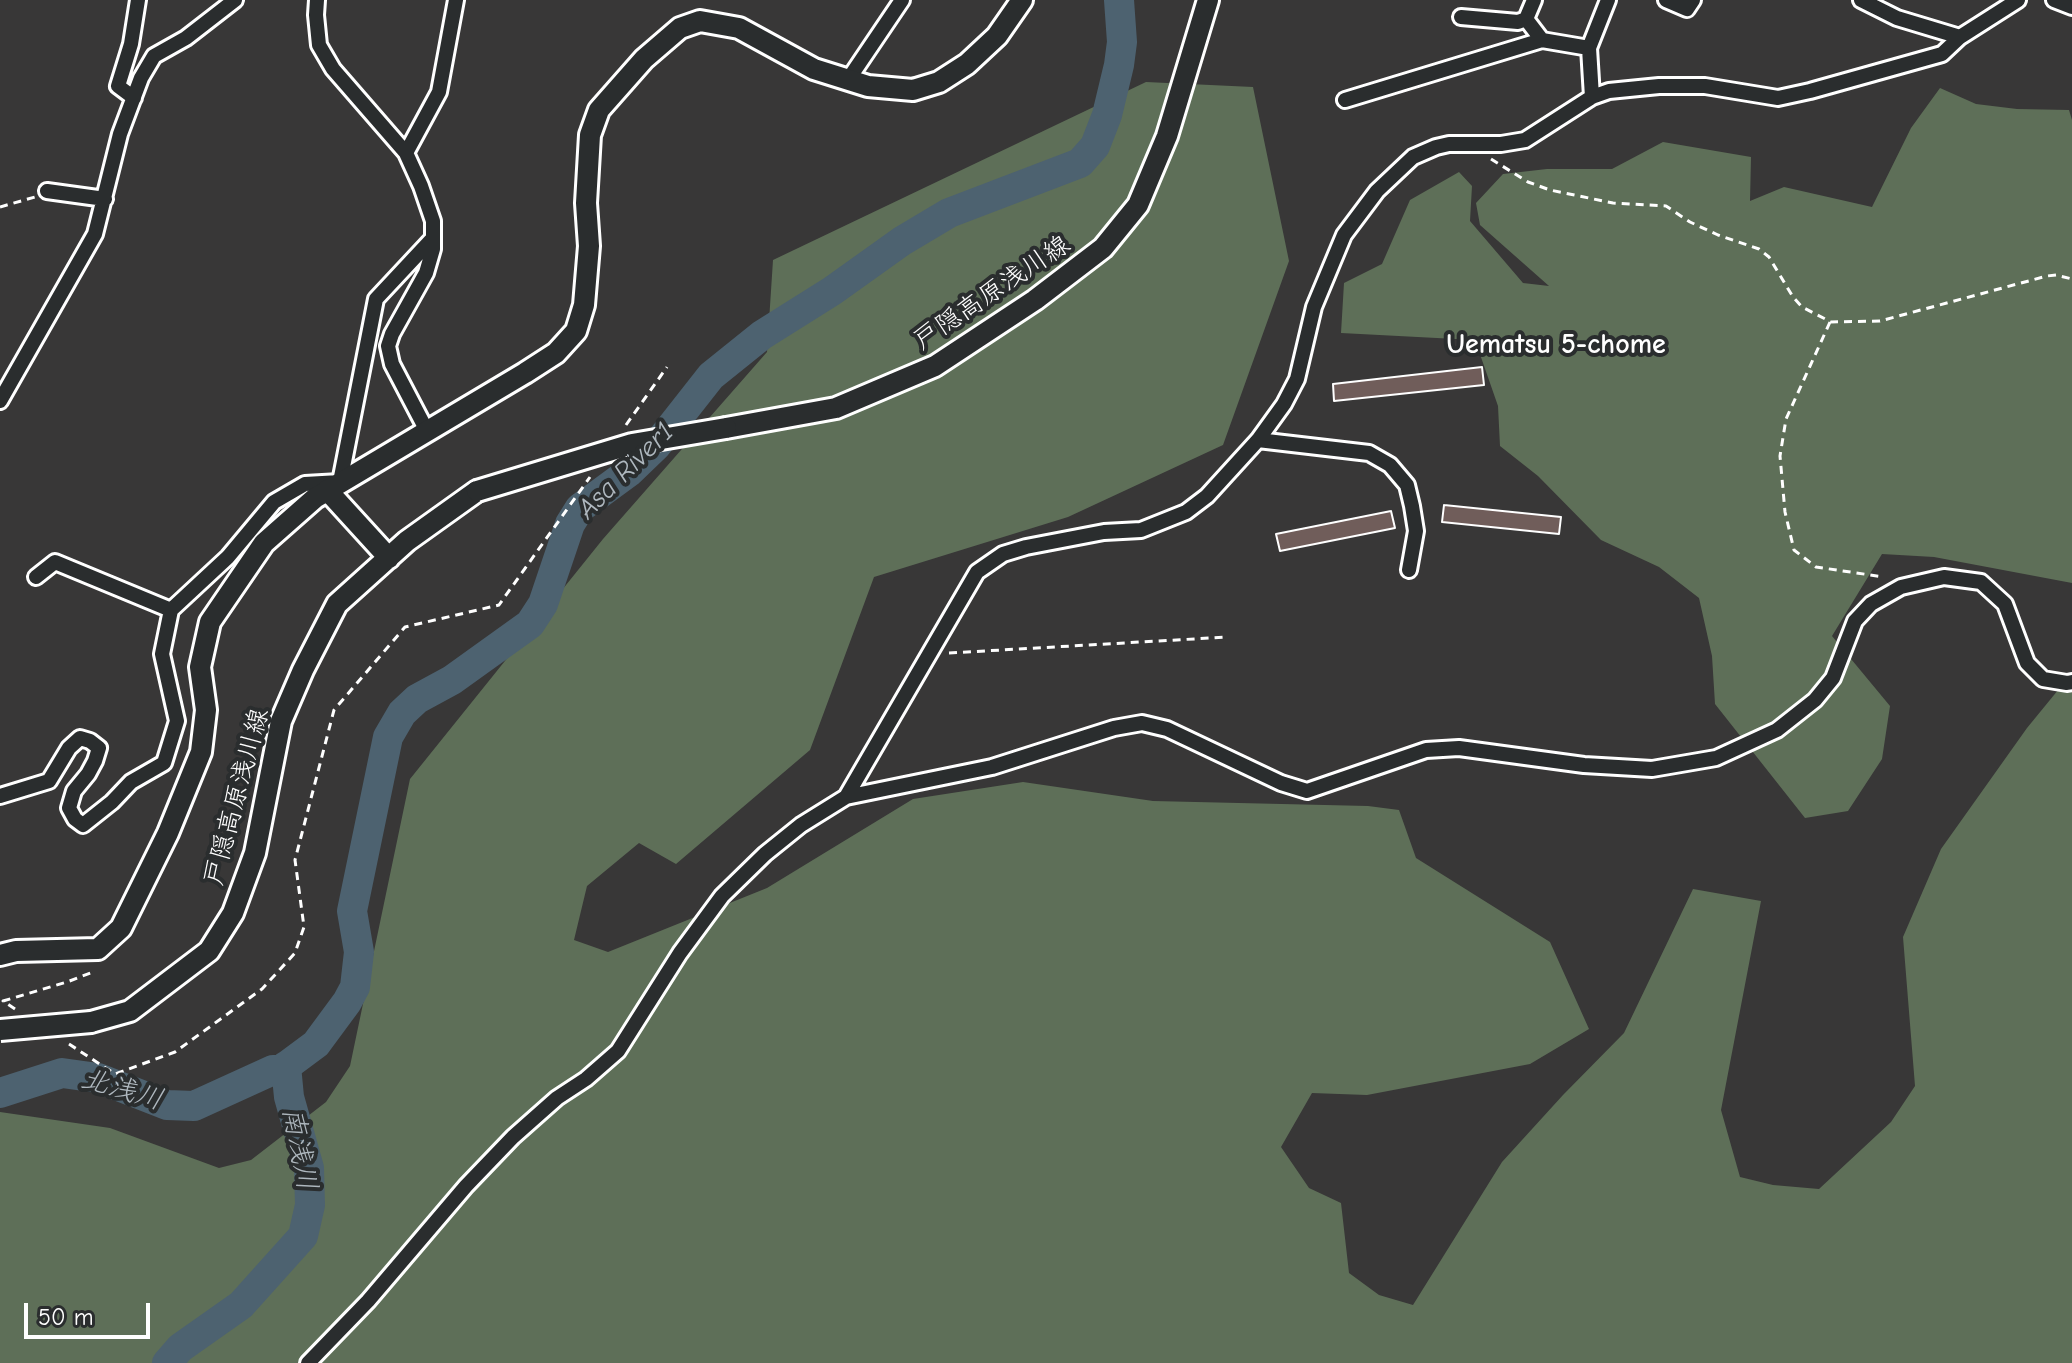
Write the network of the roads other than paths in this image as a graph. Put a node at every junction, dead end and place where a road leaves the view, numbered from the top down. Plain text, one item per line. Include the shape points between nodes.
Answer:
1 (138, 0) edge
2 (235, 0) edge
3 (317, 0) edge
4 (456, 0) edge
5 (902, 0) edge
6 (1022, 0) edge
7 (1208, 0) edge
8 (1534, 0) edge
9 (1608, 0) edge
10 (1666, 0) edge
11 (1693, 0) edge
12 (1861, 0) edge
13 (2018, 0) edge
14 (2054, 0) edge
15 (2072, 7) edge
16 (1461, 17) dead end
17 (1526, 19) junction
18 (1960, 37) junction
19 (1542, 40) junction
20 (1589, 48) junction
21 (848, 80) junction
22 (1592, 97) junction
23 (134, 98) junction
24 (1345, 100) dead end
25 (406, 153) junction
26 (47, 191) road end
27 (105, 199) junction
28 (433, 238) junction
29 (0, 401) edge
30 (427, 431) junction
31 (1258, 440) junction
32 (334, 486) junction
33 (389, 558) junction
34 (1409, 570) dead end
35 (36, 577) dead end
36 (171, 610) junction
37 (2072, 682) edge
38 (0, 796) edge
39 (846, 797) junction
40 (0, 955) edge
41 (0, 1030) edge
42 (308, 1363) edge

1 - 23 street via 118,86
2 - 23 street via 154,56
3 - 25 street via 319,45 333,69
4 - 25 street via 439,92
5 - 21 street
6 - 21 main road, 戸隠高原浅川線 via 997,36 939,82 913,90
7 - 33 main road, 戸隠高原浅川線, bridge via 1167,136 1138,205 1103,248 1035,300 935,366 836,408 632,444 477,491
8 - 17 street
9 - 20 street
10 - 11 street via 1687,9
12 - 18 street via 1897,18
13 - 18 street
14 - 15 street
16 - 17 street
17 - 19 street
18 - 22 street via 1942,54 1917,63 1778,98 1705,86 1659,86
19 - 20 street
19 - 24 street
20 - 22 street
21 - 30 main road, 戸隠高原浅川線 via 814,69 739,28 700,21 680,28 599,110 590,135 589,246 576,331 556,353
22 - 31 street via 1525,140 1436,147 1413,157 1377,191 1344,235 1314,307 1297,379
23 - 27 street
25 - 28 street via 433,221
26 - 27 street
27 - 29 street via 95,234
28 - 30 street via 426,273 388,346
28 - 32 street via 376,299
30 - 32 main road, 戸隠高原浅川線
31 - 34 street via 1369,453 1390,465 1407,485 1412,506 1416,531
31 - 39 street via 1186,512 1141,530 1026,547 1003,554 977,572
32 - 33 main road
32 - 36 street via 305,484 274,502 228,557
32 - 40 main road, 戸隠高原浅川線 via 264,543 210,622 200,667 206,710 201,752 121,928 98,949
33 - 41 main road, 戸隠高原浅川線, bridge via 337,604 303,670 281,721 255,853 233,913 209,951 130,1011 91,1022
35 - 36 street via 55,562
36 - 38 street via 162,654 177,721 164,763 131,782 83,825 69,808 95,761 99,748 90,741 80,738 69,748 49,781
37 - 39 street via 2043,679 2027,663 2005,604 1981,582 1944,577 1901,587 1871,604 1855,621 1833,678 1815,700 1777,730 1716,758 1652,769 1459,748 1426,750 1307,791 1142,723 992,767
39 - 42 street via 801,825 722,896 618,1051 513,1137

